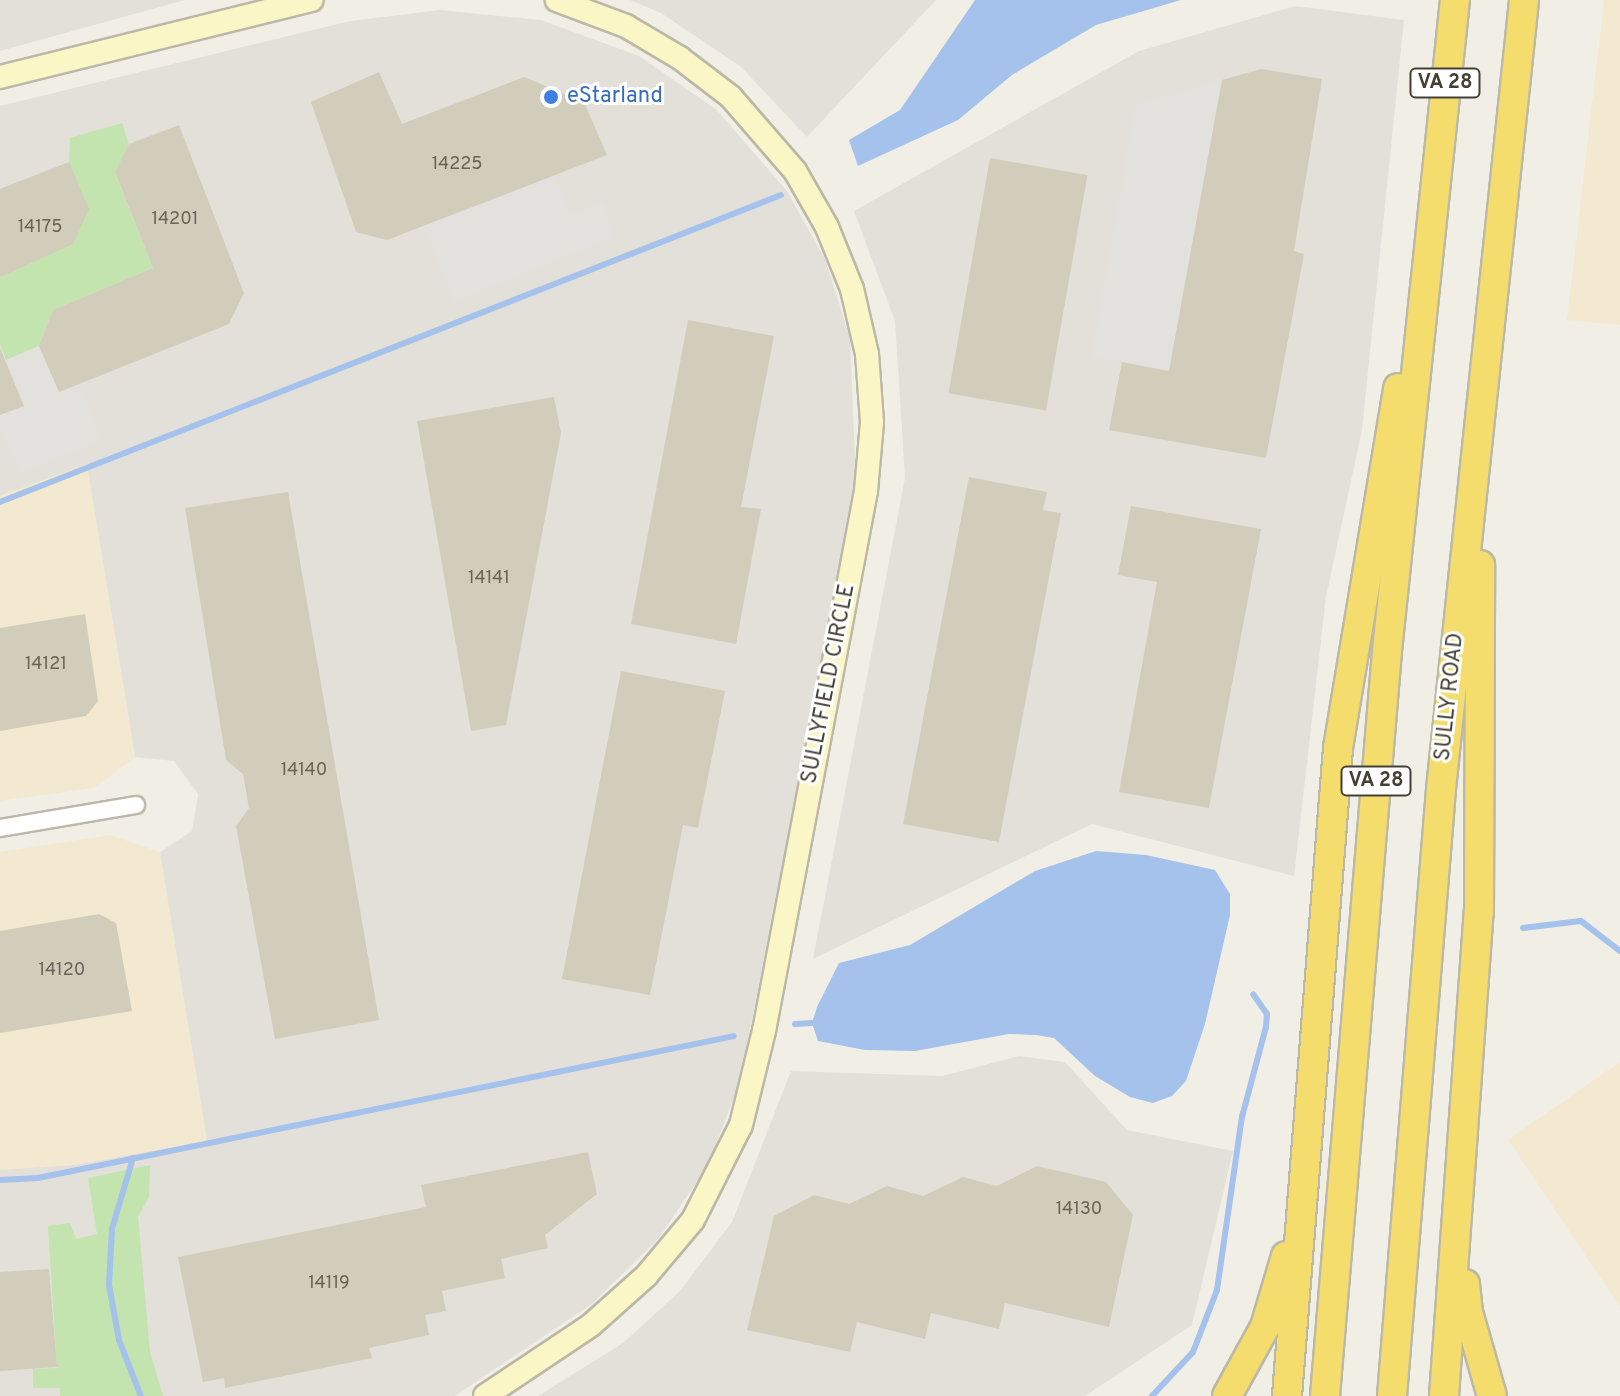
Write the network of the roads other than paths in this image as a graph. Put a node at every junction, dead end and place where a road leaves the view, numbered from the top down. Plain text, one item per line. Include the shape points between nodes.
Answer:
1 (312, 0) edge
2 (557, 0) edge
3 (1455, 0) edge
4 (1524, 0) edge
5 (252, 8) edge
6 (0, 77) edge
7 (1436, 167) junction
8 (1481, 404) junction
9 (136, 805) dead end
10 (0, 828) edge
11 (1312, 1114) junction
12 (1459, 1203) junction
13 (485, 1396) edge
14 (1227, 1396) edge
15 (1287, 1396) edge
16 (1325, 1396) edge
17 (1392, 1396) edge
18 (1444, 1396) edge
19 (1492, 1396) edge

1 - 5 street
2 - 13 street, SULLYFIELD CIRCLE via 626,26 680,58 753,119 795,171 827,227 852,289 867,354 872,422 866,491 764,1031 741,1125 693,1220 646,1276 591,1325
3 - 7 highway, VA 28
4 - 8 highway, SULLY ROAD / VA 28
5 - 6 street
7 - 11 highway via 1338,748
7 - 16 highway, VA 28 via 1387,651
8 - 12 highway via 1480,873
8 - 17 highway, SULLY ROAD / VA 28 via 1441,789
9 - 10 street
11 - 14 highway via 1289,1248 1265,1327
11 - 15 highway
12 - 18 highway
12 - 19 highway via 1468,1312

